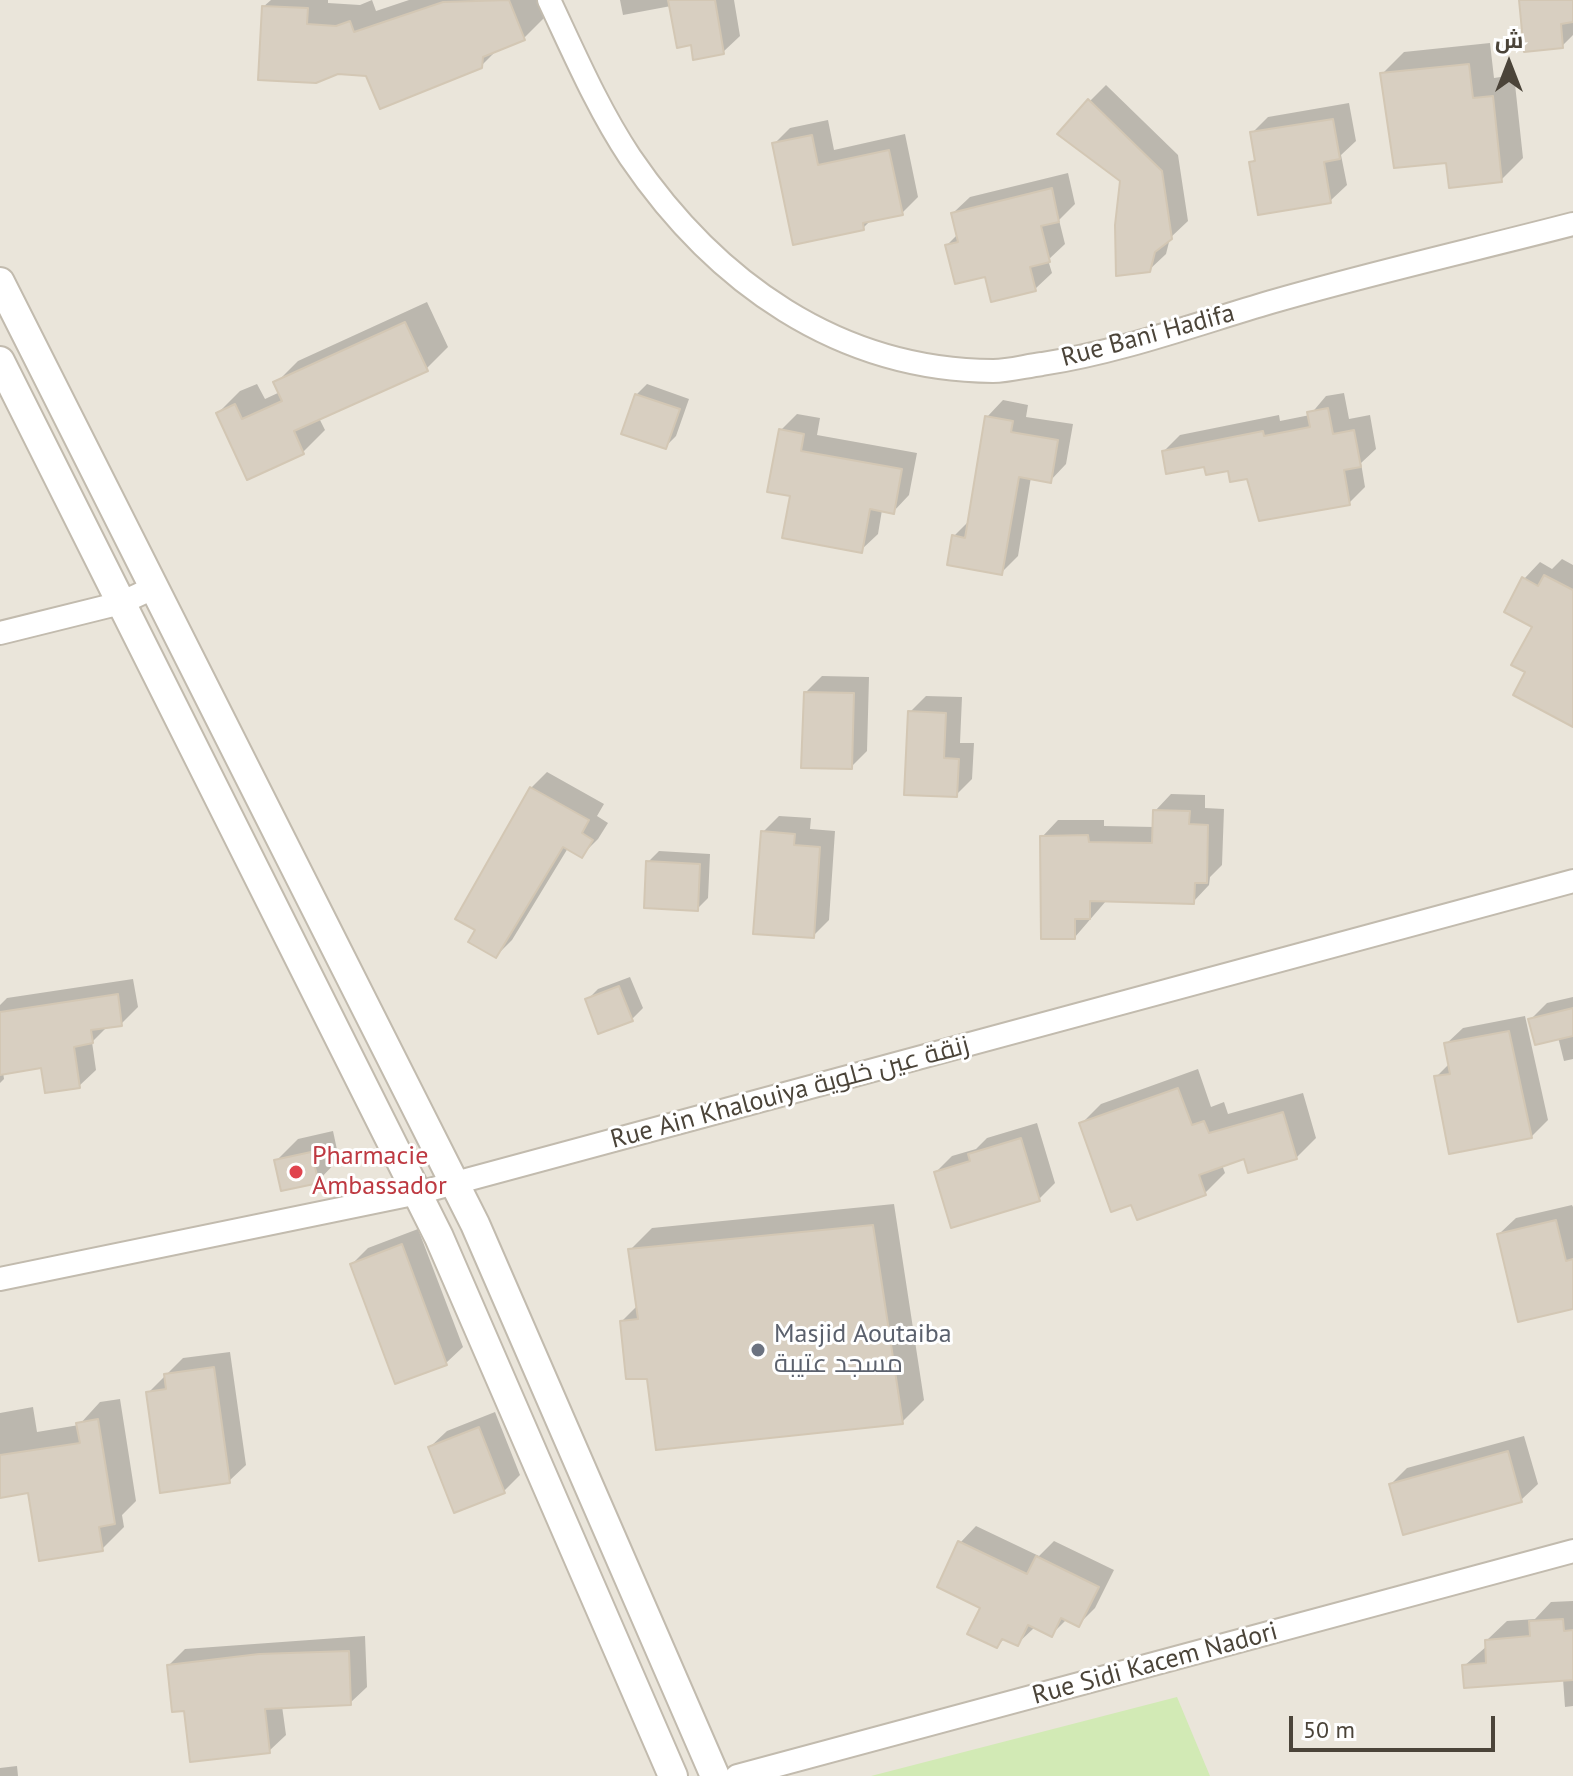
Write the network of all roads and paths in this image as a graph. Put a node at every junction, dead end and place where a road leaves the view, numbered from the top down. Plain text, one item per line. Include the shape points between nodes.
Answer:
1 (549, 0) edge
2 (1573, 224) edge
3 (0, 282) edge
4 (0, 361) edge
5 (153, 588) junction
6 (121, 603) junction
7 (0, 633) edge
8 (1573, 881) edge
9 (455, 1184) junction
10 (418, 1193) junction
11 (0, 1279) edge
12 (1573, 1551) edge
13 (673, 1776) edge
14 (715, 1776) edge
15 (737, 1776) edge

1 - 2 street, Rue Bani Hadifa via 629,156 677,220 726,271 782,311 855,346 924,366 996,371 1084,358 1276,301
3 - 5 street
4 - 6 street
5 - 6 street
5 - 9 street
6 - 7 street
6 - 10 street
8 - 9 street, Rue Ain Khalouiya زنقة عين خلوية
9 - 10 street, Rue Ain Khalouiya زنقة عين خلوية
9 - 14 street
10 - 11 street, Rue Ain Khalouiya زنقة عين خلوية
10 - 13 street
12 - 15 street, Rue Sidi Kacem Nadori

